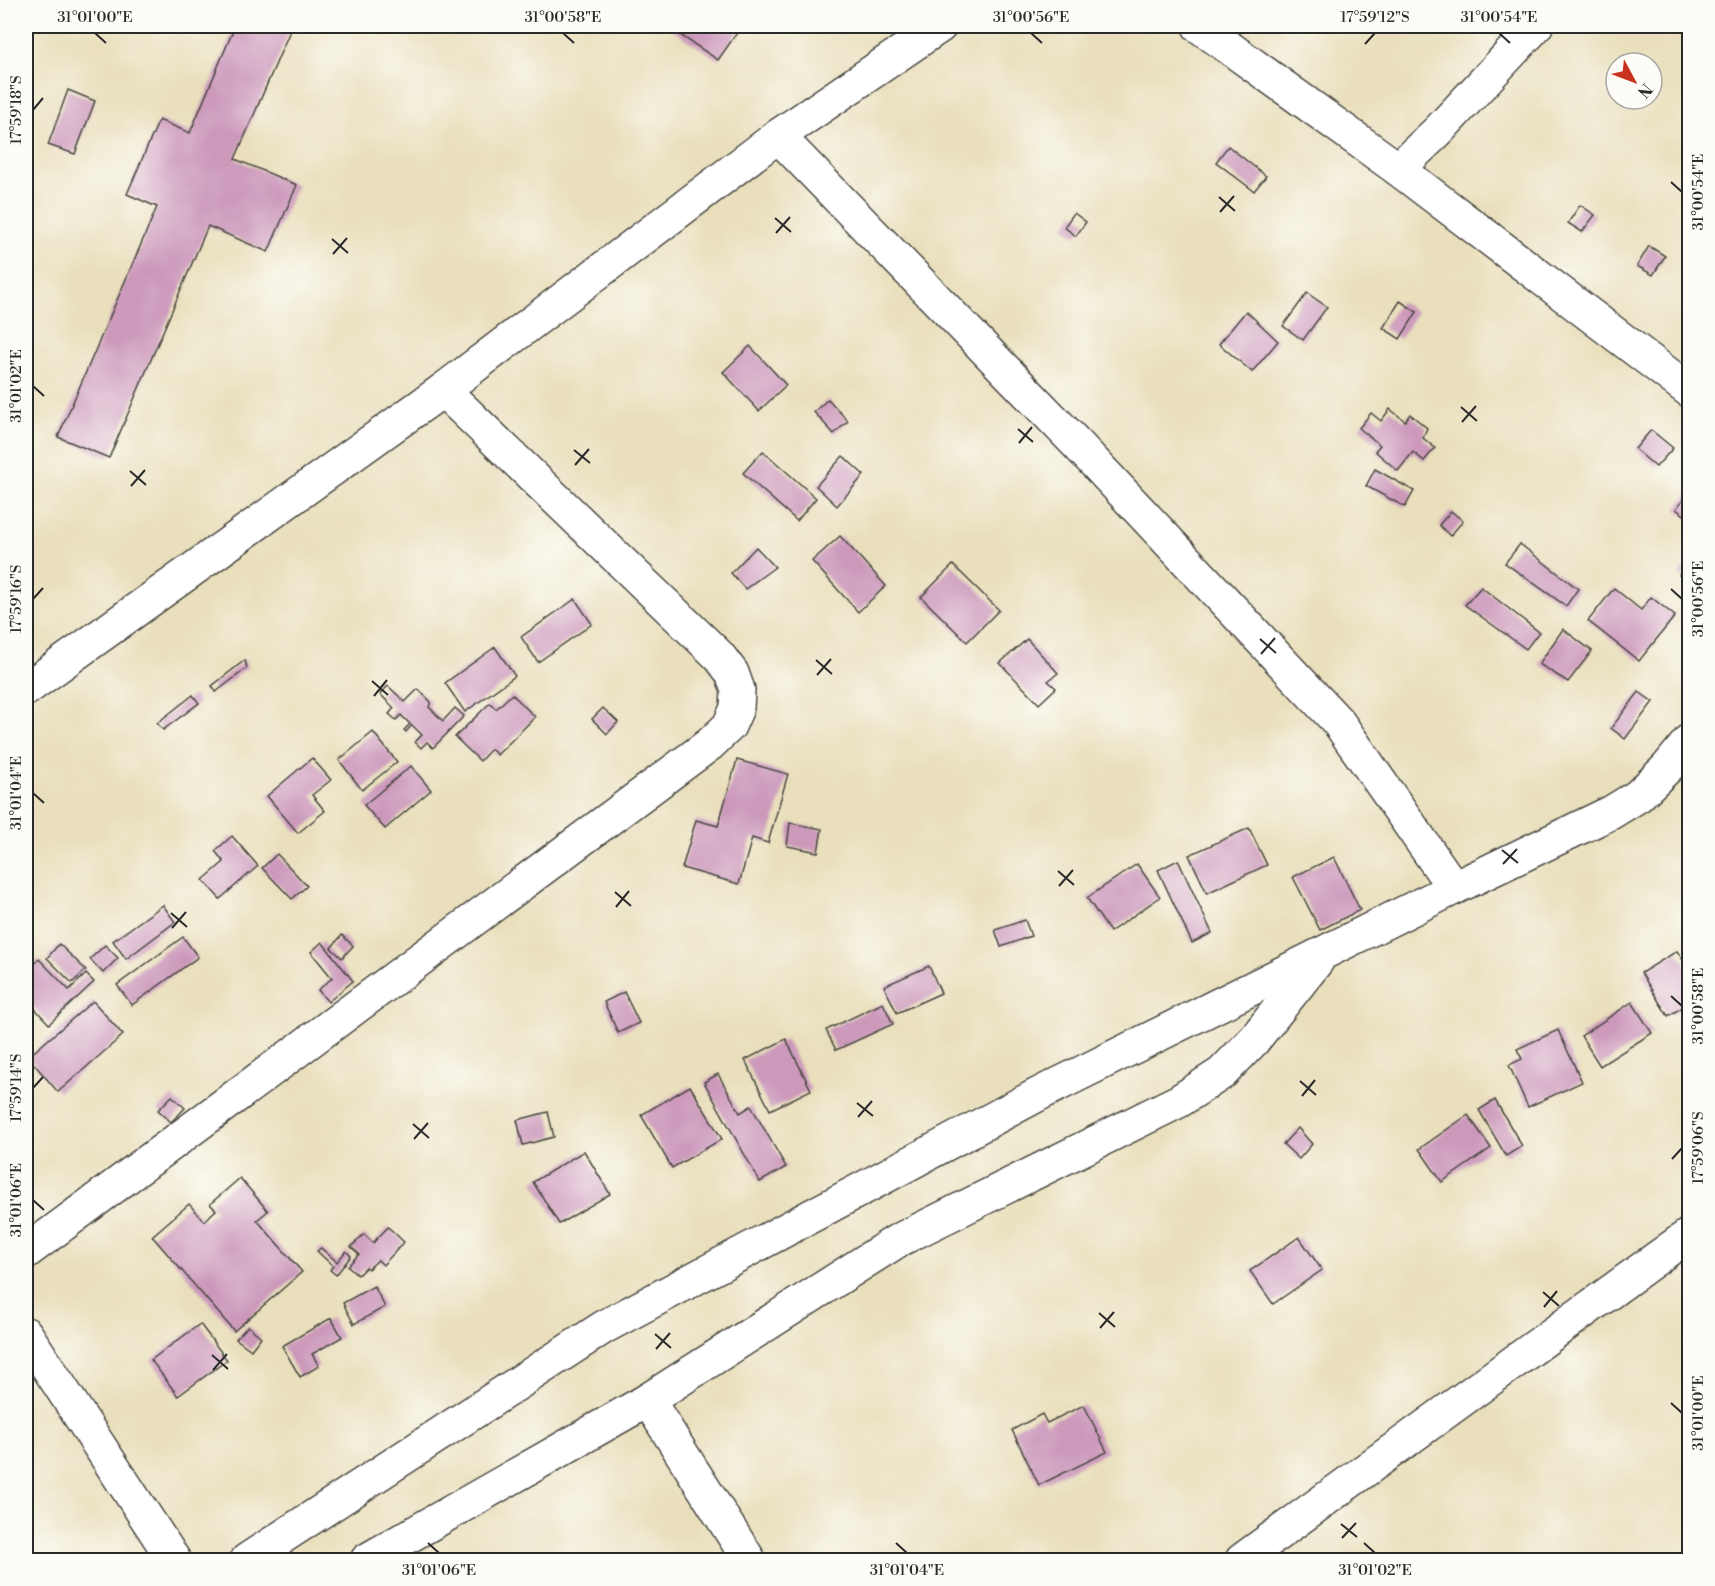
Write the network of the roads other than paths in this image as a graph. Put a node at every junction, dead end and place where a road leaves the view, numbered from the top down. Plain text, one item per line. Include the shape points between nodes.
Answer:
1 (940, 26) edge
2 (1199, 26) edge
3 (1536, 26) edge
4 (778, 136) junction
5 (1398, 169) junction
6 (443, 390) junction
7 (1689, 391) edge
8 (26, 689) edge
9 (1689, 740) edge
10 (1455, 888) junction
11 (1324, 953) junction
12 (1689, 1233) edge
13 (26, 1252) edge
14 (26, 1334) edge
15 (648, 1400) junction
16 (174, 1560) edge
17 (247, 1560) edge
18 (367, 1560) edge
19 (749, 1560) edge
20 (1242, 1560) edge

1 - 4 street
2 - 5 street
3 - 5 street
4 - 6 street
4 - 10 street via 1078,445 1339,723
5 - 7 street
6 - 8 street
6 - 13 street via 719,656 732,673 738,690 737,708 729,726
9 - 10 street via 1638,796
10 - 11 street
11 - 15 street via 1254,1040 1222,1073 1179,1101 897,1241
11 - 17 street via 1041,1093 604,1327
12 - 20 street
14 - 16 street
15 - 18 street
15 - 19 street

